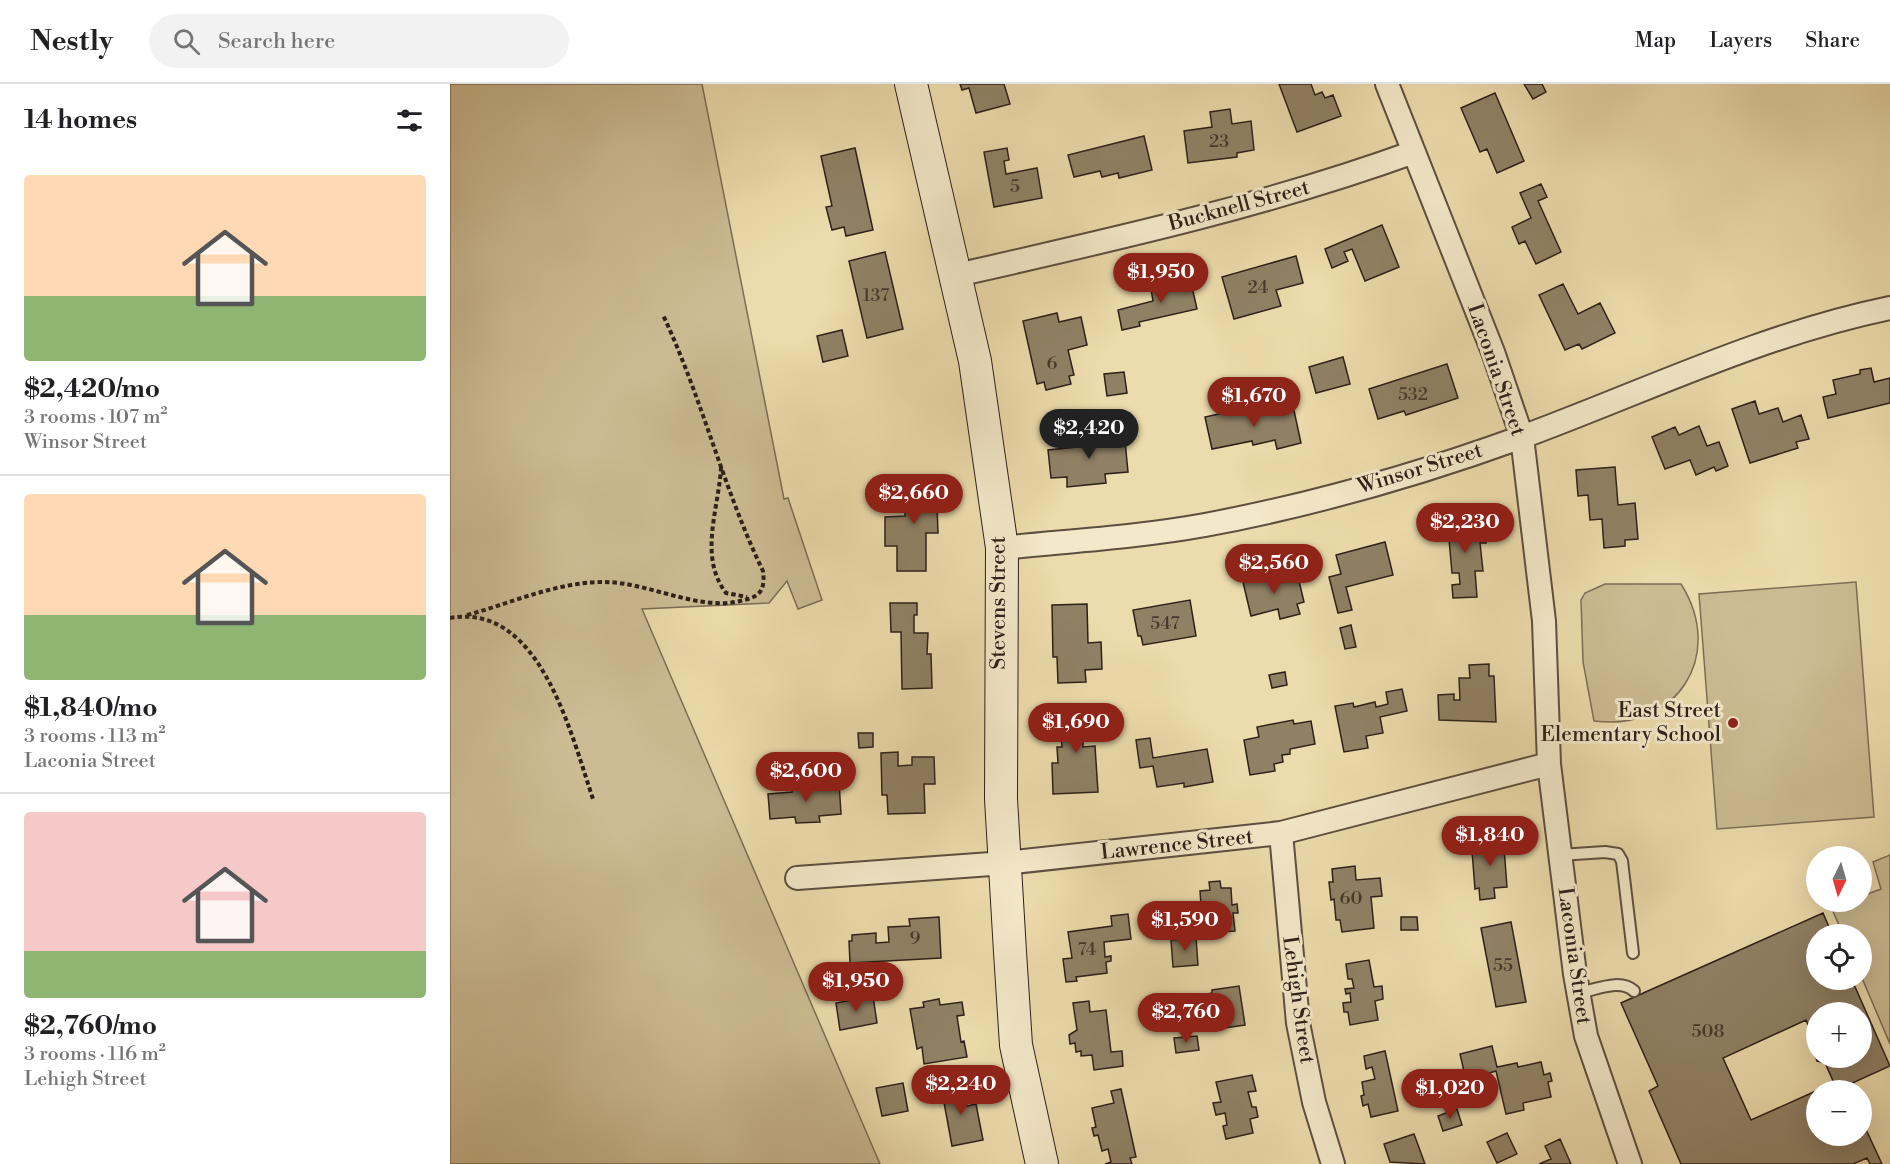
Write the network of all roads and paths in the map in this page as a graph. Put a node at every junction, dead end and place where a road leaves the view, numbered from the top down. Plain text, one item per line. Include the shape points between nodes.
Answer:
1 (911, 84) edge
2 (1387, 84) edge
3 (1414, 153) junction
4 (957, 275) junction
5 (1890, 308) edge
6 (663, 315) dead end
7 (1522, 437) junction
8 (721, 465) junction
9 (1002, 548) junction
10 (754, 597) junction
11 (467, 615) junction
12 (450, 618) edge
13 (1549, 764) junction
14 (593, 799) dead end
15 (1281, 833) junction
16 (1560, 855) junction
17 (1005, 863) junction
18 (797, 878) dead end
19 (1632, 953) dead end
20 (1634, 991) dead end
21 (1578, 993) junction
22 (1042, 1164) edge
23 (1334, 1164) edge
24 (1630, 1164) edge

1 - 4 street, Stevens Street
2 - 3 street, Laconia Street
3 - 4 street, Bucknell Street via 1247,206
3 - 7 street, Laconia Street via 1493,352
4 - 9 street, Stevens Street via 975,361
5 - 7 street, Winsor Street via 1822,324 1693,369
6 - 8 path via 686,364
7 - 9 street, Winsor Street via 1359,489 1204,525
7 - 13 street, Laconia Street via 1544,621
8 - 10 path via 763,571 765,584
8 - 10 path via 711,553 726,593
9 - 17 street, Stevens Street via 1000,776
10 - 11 path via 713,602 605,582 568,585
11 - 12 path
11 - 14 path via 506,628 523,642 553,689
13 - 15 street, Lawrence Street
13 - 16 street, Laconia Street
15 - 17 street, Lawrence Street
15 - 23 street, Lehigh Street via 1298,1023 1314,1102
16 - 19 lane via 1618,854
16 - 21 street, Laconia Street
17 - 18 street, Lawrence Street
17 - 22 street, Stevens Street via 1016,1045
20 - 21 lane via 1627,985 1616,984
21 - 24 street, Laconia Street via 1586,1036

